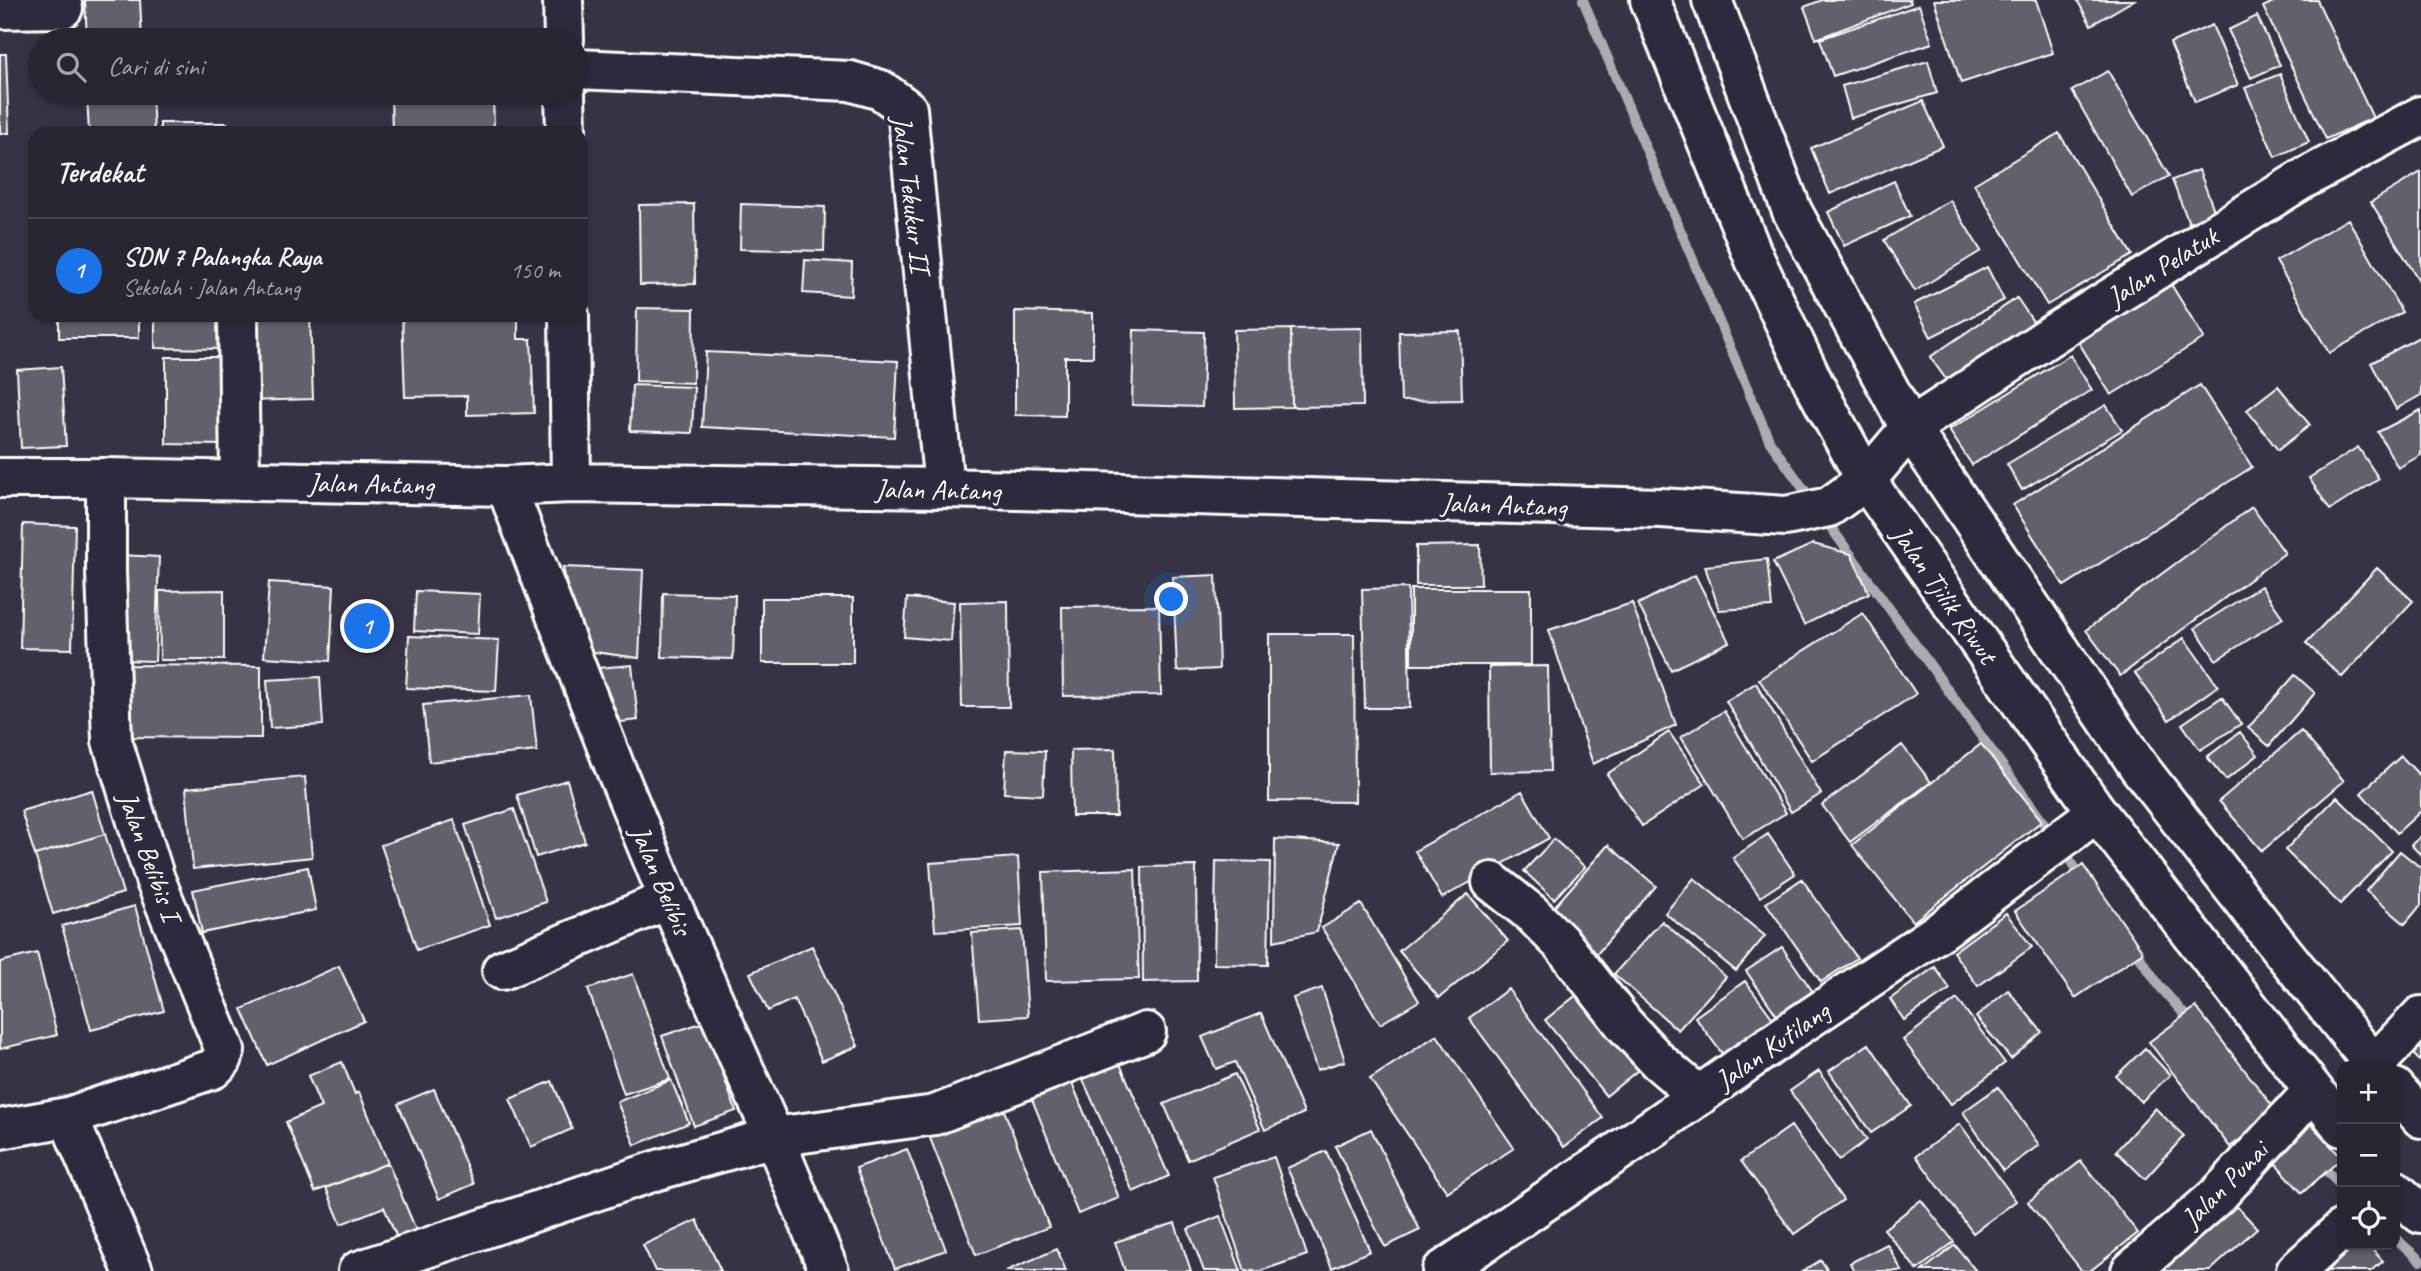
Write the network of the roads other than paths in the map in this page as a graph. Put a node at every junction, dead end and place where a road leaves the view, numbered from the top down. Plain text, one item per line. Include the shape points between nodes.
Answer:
1 (563, 0) edge
2 (1650, 0) edge
3 (1712, 0) edge
4 (63, 8) dead end
5 (0, 9) edge
6 (564, 28) edge
7 (588, 70) edge
8 (565, 105) edge
9 (2421, 116) edge
10 (566, 126) edge
11 (238, 322) edge
12 (569, 322) edge
13 (1910, 428) junction
14 (0, 478) edge
15 (106, 478) junction
16 (240, 481) junction
17 (1866, 481) junction
18 (571, 483) junction
19 (506, 486) junction
20 (944, 488) junction
21 (2097, 812) junction
22 (1492, 882) dead end
23 (669, 899) junction
24 (502, 970) dead end
25 (2421, 1016) edge
26 (1146, 1032) dead end
27 (2371, 1061) edge
28 (2389, 1061) edge
29 (2313, 1091) junction
30 (2400, 1094) edge
31 (1699, 1096) junction
32 (68, 1117) junction
33 (2421, 1118) edge
34 (2340, 1124) edge
35 (0, 1129) edge
36 (774, 1137) junction
37 (2400, 1195) edge
38 (2421, 1214) edge
39 (2337, 1234) edge
40 (133, 1271) edge
41 (358, 1271) edge
42 (829, 1271) edge
43 (1441, 1271) edge
44 (2131, 1271) edge
45 (2296, 1271) edge

1 - 6 main road
2 - 17 main road, Jalan Tjilik Riwut via 1755,260
3 - 13 main road via 1792,211
4 - 5 main road
7 - 20 main road, Jalan Tekukur II via 850,81 881,90 907,109
8 - 10 main road
9 - 13 main road, Jalan Pelatuk via 2241,217
11 - 16 main road
12 - 18 main road
13 - 17 main road, Jalan Pelatuk
13 - 27 main road via 2139,767
14 - 15 main road, Jalan Antang
15 - 16 main road, Jalan Antang
15 - 32 main road, Jalan Belibis I via 112,741 155,879 225,1049 213,1069
16 - 19 main road, Jalan Antang
17 - 20 main road, Jalan Antang via 1829,507 1786,516 1661,508
17 - 21 main road, Jalan Tjilik Riwut
18 - 19 main road, Jalan Antang
18 - 20 main road, Jalan Antang
19 - 23 main road, Jalan Belibis
21 - 29 main road, Jalan Tjilik Riwut
21 - 31 main road, Jalan Kutilang via 1946,927
22 - 31 main road via 1563,945 1624,1024
23 - 24 main road
23 - 36 main road, Jalan Belibis
25 - 28 main road
26 - 36 main road via 935,1115
29 - 34 main road, Jalan Tjilik Riwut
29 - 44 main road, Jalan Punai via 2218,1195
30 - 33 main road
31 - 43 main road, Jalan Kutilang
32 - 35 main road, Jalan Belibis I
32 - 40 main road
36 - 41 main road via 658,1170
36 - 42 main road, Jalan Belibis
37 - 38 main road
39 - 45 main road

